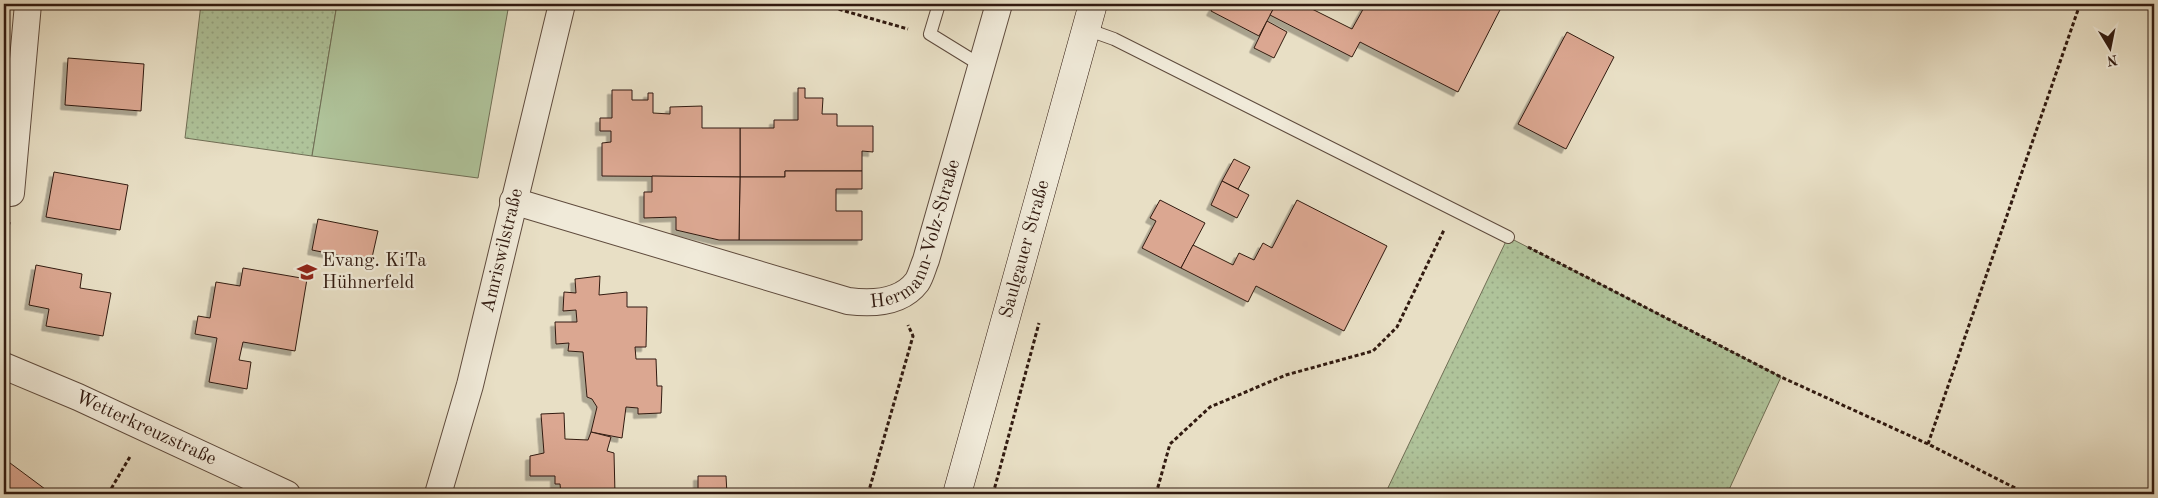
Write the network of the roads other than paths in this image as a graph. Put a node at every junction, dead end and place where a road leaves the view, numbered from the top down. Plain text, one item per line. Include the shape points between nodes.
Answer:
1 (28, 4) edge
2 (562, 4) edge
3 (939, 4) edge
4 (999, 4) edge
5 (1089, 16) edge
6 (982, 66) junction
7 (11, 193) road end
8 (513, 200) junction
9 (1508, 237) road end
10 (4, 366) edge
11 (287, 494) edge
12 (438, 494) edge
13 (957, 494) edge

1 - 7 street
2 - 8 street, Amriswilstraße
3 - 6 lane via 930,34
4 - 6 street, Hermann-Volz-Straße
5 - 9 lane via 1114,39
5 - 13 main road, Saulgauer Straße
6 - 8 street, Hermann-Volz-Straße via 926,260 916,282 895,298 869,304 848,301
8 - 12 street, Amriswilstraße via 470,385
10 - 11 street, Wetterkreuzstraße

